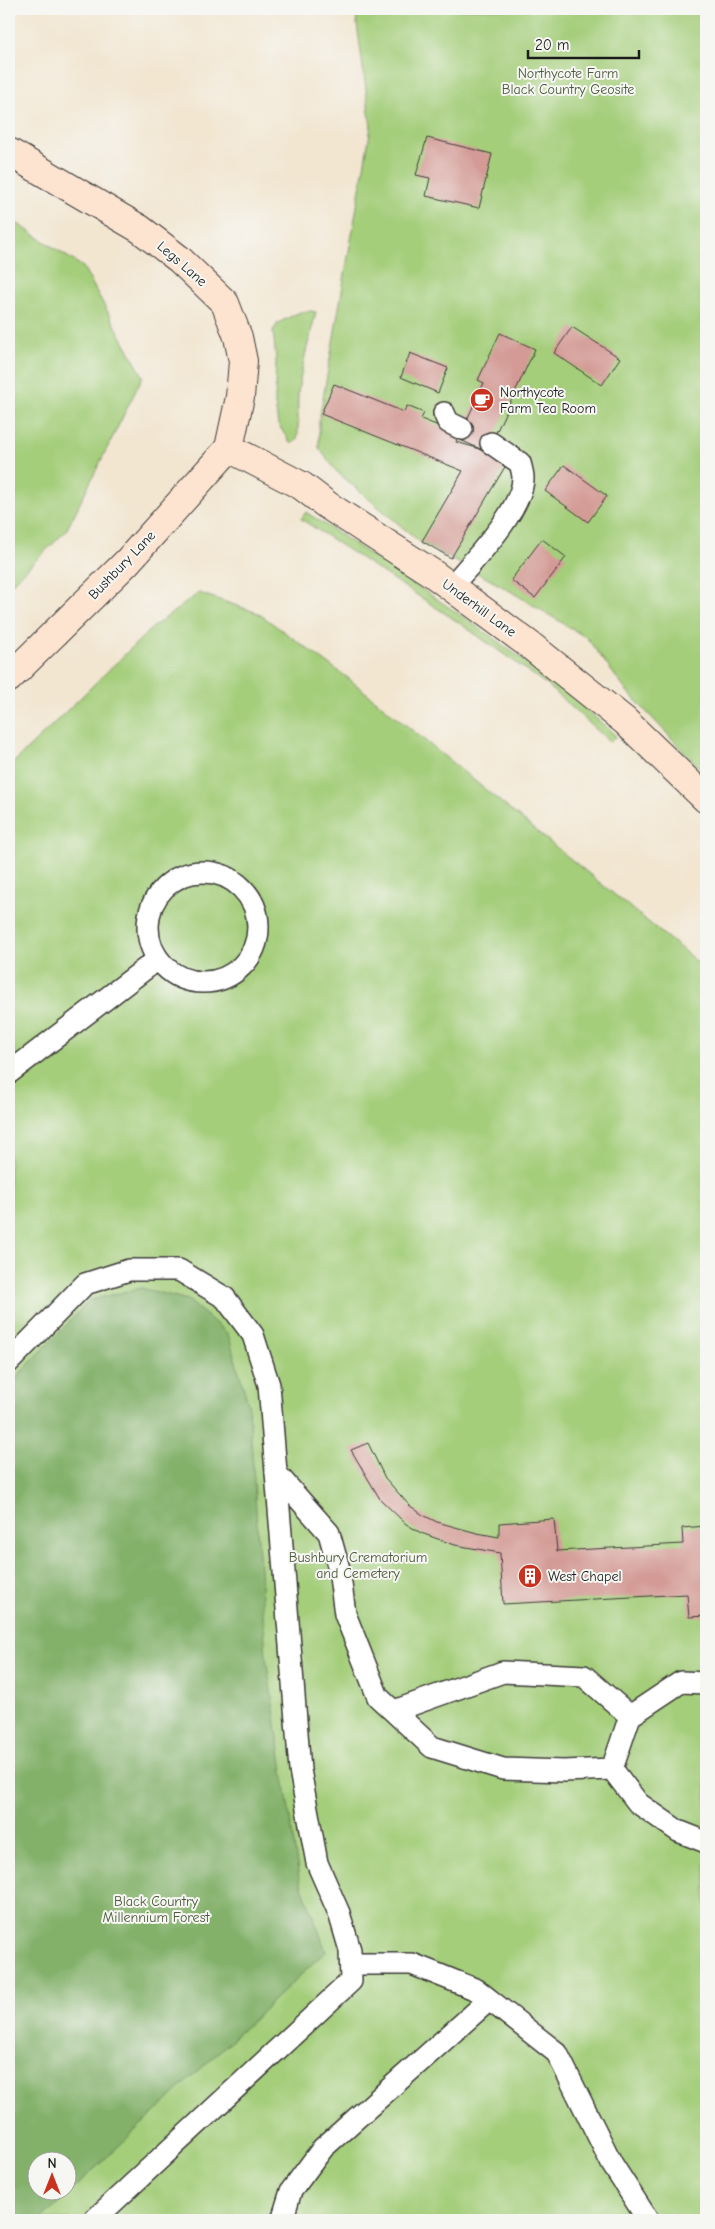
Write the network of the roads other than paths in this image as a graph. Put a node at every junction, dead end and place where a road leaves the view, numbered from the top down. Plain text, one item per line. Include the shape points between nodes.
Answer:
1 (9, 152) edge
2 (444, 413) dead end
3 (462, 429) dead end
4 (491, 443) dead end
5 (230, 448) junction
6 (450, 588) junction
7 (9, 678) edge
8 (706, 799) edge
9 (158, 959) junction
10 (9, 1073) edge
11 (9, 1362) edge
12 (276, 1473) junction
13 (706, 1683) edge
14 (394, 1711) junction
15 (630, 1716) junction
16 (612, 1769) junction
17 (706, 1842) edge
18 (351, 1964) junction
19 (489, 2000) junction
20 (94, 2220) edge
21 (282, 2220) edge
22 (648, 2220) edge

1 - 5 street, Legs Lane via 140,229 179,259 224,303 238,337 243,361
2 - 3 lane via 448,422
4 - 6 lane via 520,463 523,478 520,491 513,510
5 - 6 street, Underhill Lane via 302,486
5 - 7 street, Bushbury Lane via 128,562
6 - 8 street, Underhill Lane via 531,646 625,721
9 - 9 lane via 150,943 148,925 152,908 174,880 209,872 226,877 241,887 252,901 258,919 258,936 252,954 240,968 224,978 206,982 188,980 172,972
9 - 10 lane
11 - 12 lane via 85,1284 129,1270 179,1270 225,1298 253,1336 269,1385
12 - 14 lane via 329,1533 339,1569 345,1614 378,1697
12 - 18 lane via 300,1770 317,1863 339,1912
13 - 15 lane via 681,1682
14 - 15 lane via 503,1672 584,1676
14 - 16 lane via 432,1747 503,1769
15 - 16 lane
16 - 17 lane via 638,1803 678,1832
18 - 19 lane via 412,1964 477,1990
18 - 20 lane via 351,1980
19 - 21 lane via 323,2148 291,2191
19 - 22 lane via 557,2053 612,2164

